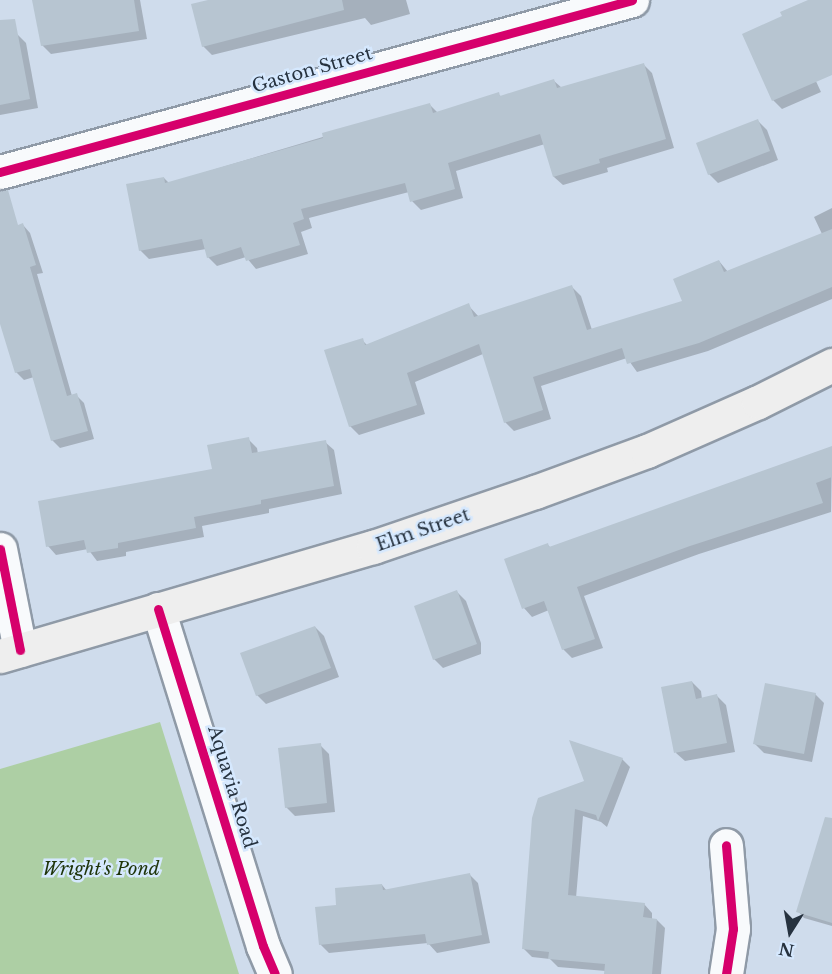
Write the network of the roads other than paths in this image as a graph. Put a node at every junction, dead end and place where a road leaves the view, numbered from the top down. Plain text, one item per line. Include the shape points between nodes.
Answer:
1 (632, 0) edge
2 (0, 172) edge
3 (832, 365) edge
4 (0, 549) edge
5 (158, 609) junction
6 (10, 653) edge
7 (726, 846) dead end
8 (275, 974) edge
9 (726, 974) edge

1 - 2 street, Gaston Street
3 - 5 main road, Elm Street via 647,451 535,492 373,547
4 - 6 street
5 - 6 main road, Elm Street
5 - 8 street, Aquavia Road
7 - 9 street via 733,929

